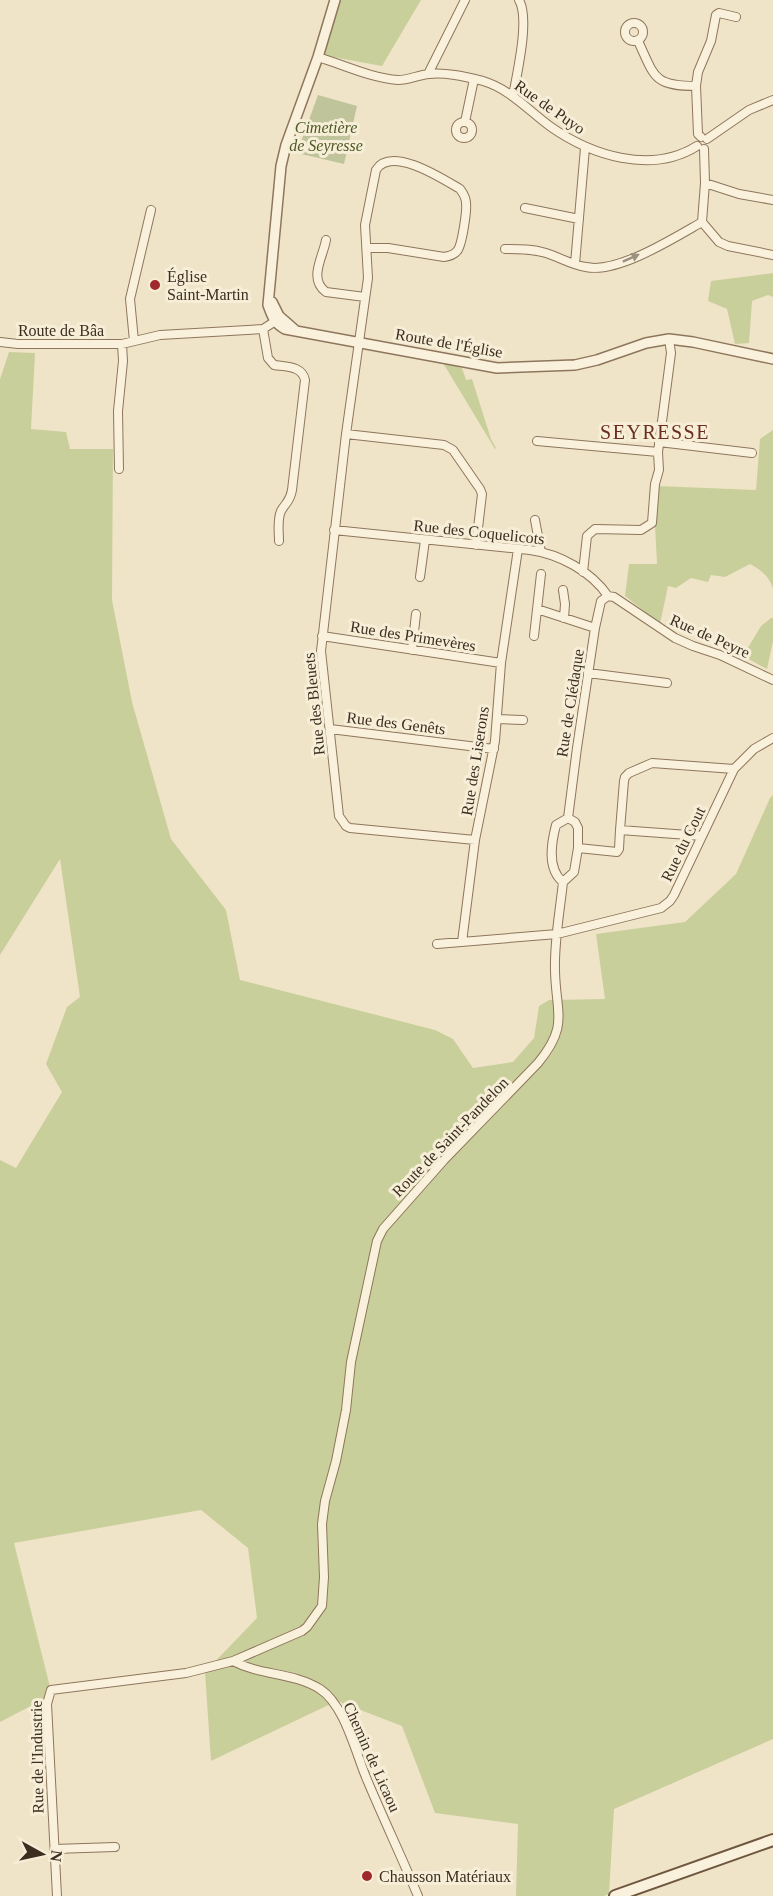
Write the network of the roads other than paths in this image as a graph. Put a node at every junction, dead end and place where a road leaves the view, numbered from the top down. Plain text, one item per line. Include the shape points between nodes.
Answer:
1 (335, 0) edge
2 (465, 0) edge
3 (519, 0) edge
4 (736, 17) dead end
5 (638, 41) dead end
6 (318, 57) junction
7 (428, 74) junction
8 (474, 79) junction
9 (696, 86) junction
10 (513, 96) junction
11 (773, 99) edge
12 (465, 122) dead end
13 (704, 138) junction
14 (585, 148) junction
15 (700, 148) junction
16 (705, 183) junction
17 (773, 200) edge
18 (525, 208) dead end
19 (151, 210) dead end
20 (579, 219) junction
21 (702, 222) junction
22 (326, 240) dead end
23 (367, 248) junction
24 (505, 249) dead end
25 (773, 255) edge
26 (575, 264) junction
27 (365, 297) junction
28 (277, 319) junction
29 (263, 329) junction
30 (669, 339) junction
31 (134, 341) junction
32 (358, 341) junction
33 (0, 342) edge
34 (122, 344) junction
35 (773, 359) edge
36 (346, 434) junction
37 (537, 441) dead end
38 (659, 442) junction
39 (657, 452) junction
40 (752, 453) dead end
41 (119, 470) dead end
42 (535, 520) dead end
43 (334, 530) junction
44 (425, 540) junction
45 (279, 541) dead end
46 (476, 544) junction
47 (518, 549) junction
48 (541, 552) junction
49 (583, 572) junction
50 (541, 574) dead end
51 (420, 577) dead end
52 (563, 590) dead end
53 (608, 596) junction
54 (537, 609) junction
55 (416, 615) dead end
56 (564, 618) junction
57 (595, 628) junction
58 (322, 636) junction
59 (534, 636) dead end
60 (412, 650) junction
61 (501, 663) junction
62 (588, 673) junction
63 (773, 680) edge
64 (667, 683) dead end
65 (498, 719) junction
66 (523, 720) dead end
67 (330, 729) junction
68 (773, 738) edge
69 (494, 748) junction
70 (734, 769) junction
71 (568, 818) junction
72 (620, 830) junction
73 (702, 836) junction
74 (475, 840) junction
75 (578, 848) junction
76 (562, 882) junction
77 (558, 934) junction
78 (462, 942) junction
79 (437, 944) dead end
80 (233, 1662) junction
81 (773, 1840) edge
82 (115, 1847) dead end
83 (54, 1849) junction
84 (57, 1896) edge
85 (418, 1896) edge
86 (615, 1896) edge

1 - 6 street
2 - 7 street
3 - 10 street via 524,20
4 - 9 street via 716,15
5 - 9 street via 653,74 661,82
6 - 7 street, Rue de Puyo via 389,78 412,79
6 - 28 street via 281,166 269,293
7 - 8 street, Rue de Puyo
8 - 10 street, Rue de Puyo
8 - 12 street
9 - 13 street via 698,134
10 - 14 street, Rue de Puyo
11 - 13 street
13 - 15 street via 696,142
14 - 15 street, Rue de Puyo via 613,157 645,160
14 - 20 street
15 - 16 street
16 - 17 street
16 - 21 street
18 - 20 street
19 - 31 street via 130,299
20 - 26 street
21 - 25 street via 719,242
26 -> 21 street via 586,268 618,264
22 - 27 street via 319,259 321,288
23 - 23 street via 365,225 379,164 385,161 421,167 464,195 460,246 451,256
23 - 27 street, Rue des Bleuets
24 - 26 street via 545,253
27 - 32 street, Rue des Bleuets
28 - 29 street
28 - 32 street, Route de l'Église via 296,330
29 - 31 street via 160,335
29 - 45 street via 268,358 274,365 299,369 305,380 292,490 290,501 279,516
30 - 32 street, Route de l'Église via 575,365 512,368 479,366
30 - 35 street, Route de l'Église
30 - 38 street via 671,353
31 - 34 street
32 - 36 street, Rue des Bleuets
33 - 34 street, Route de Bâa
34 - 41 street
36 - 43 street, Rue des Bleuets
36 - 46 street via 444,445 453,450 482,494
37 - 39 street
38 - 39 street
38 - 40 street
39 - 49 street via 659,470 652,523 641,530 595,529 587,536
42 - 48 street
43 - 44 street, Rue des Coquelicots
43 - 58 street, Rue des Bleuets
44 - 46 street, Rue des Coquelicots
44 - 51 street
46 - 47 street, Rue des Coquelicots
47 - 48 street, Rue des Coquelicots
47 - 61 street, Rue des Liserons
48 - 49 street, Rue des Coquelicots
49 - 53 street, Rue des Coquelicots
50 - 54 street
52 - 56 street
53 - 57 street, Rue de Clédaque via 601,602
53 - 63 street, Rue de Peyre via 675,638
54 - 56 street
54 - 59 street
55 - 60 street
56 - 57 street
57 - 62 street, Rue de Clédaque
58 - 60 street, Rue des Primevères
58 - 67 street, Rue des Bleuets
60 - 61 street, Rue des Primevères
61 - 65 street, Rue des Liserons
62 - 64 street
62 - 71 street, Rue de Clédaque
65 - 66 street
65 - 69 street, Rue des Liserons
67 - 69 street, Rue des Genêts
67 - 74 street, Rue des Bleuets via 339,816 346,826
68 - 70 street, Rue du Cout via 754,749
69 - 74 street, Rue des Liserons
70 - 72 street via 652,763 629,773 624,781
70 - 73 street, Rue du Cout
71 - 75 street, Rue de Clédaque via 579,828
71 - 76 street, Rue de Clédaque via 556,825 554,832 551,867
72 - 73 street
72 - 75 street via 617,852
73 - 77 street, Rue du Cout via 666,906
74 - 78 street, Rue des Liserons
75 - 76 street, Rue de Clédaque via 574,872
76 - 77 street, Rue de Clédaque
77 - 78 street, Rue du Cout
77 - 80 street, Route de Saint-Pandelon via 555,970 560,1020 553,1042 538,1063 444,1160 383,1229 377,1241 322,1524 322,1606 302,1631
78 - 79 street, Rue du Cout
80 - 83 street, Rue de l'Industrie via 51,1690 47,1704
80 - 85 street, Chemin de Licaou via 247,1669 299,1679 331,1698
81 - 86 main road
82 - 83 street
83 - 84 street, Rue de l'Industrie

